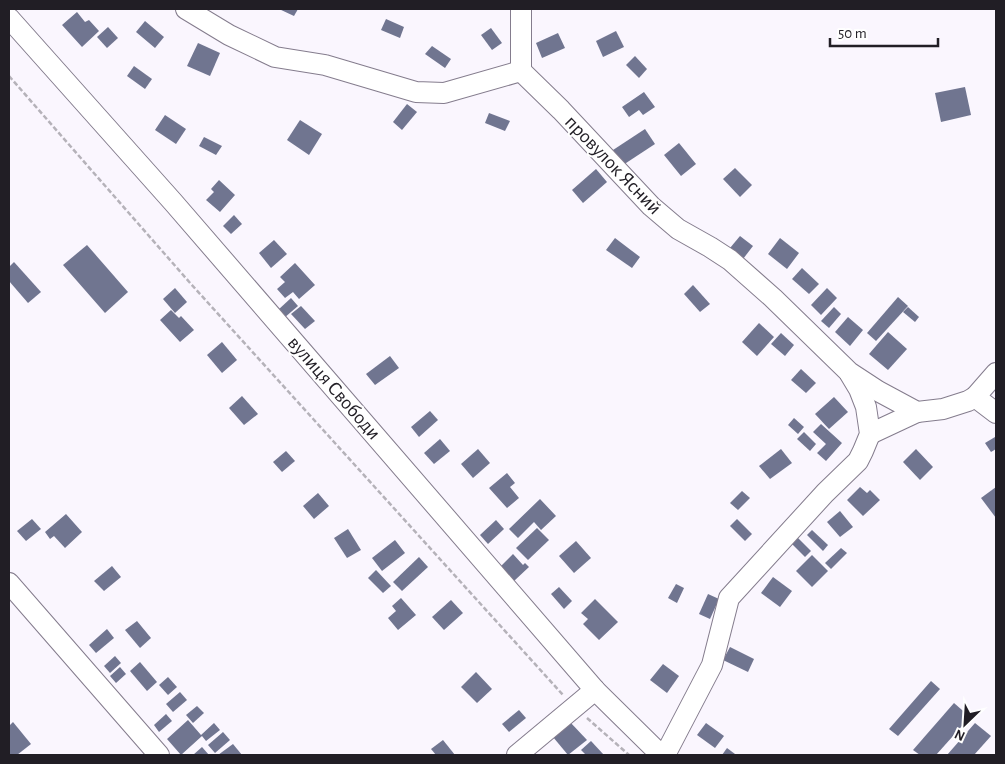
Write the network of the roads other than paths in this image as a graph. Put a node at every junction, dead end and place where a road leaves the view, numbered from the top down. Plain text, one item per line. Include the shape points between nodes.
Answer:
1 (186, 9) edge
2 (522, 9) edge
3 (9, 18) edge
4 (522, 72) junction
5 (849, 372) junction
6 (996, 374) edge
7 (975, 397) junction
8 (917, 412) junction
9 (996, 413) edge
10 (870, 434) junction
11 (9, 583) edge
12 (595, 690) junction
13 (160, 755) edge
14 (517, 755) edge
15 (661, 755) edge
16 (665, 755) edge

1 - 4 street via 229,36 274,57 325,65 416,92 444,93
2 - 4 street
3 - 12 street, вулиця Свободи via 173,202
4 - 5 street, провулок Ясний via 666,221 730,260
5 - 8 street, провулок Ясний
5 - 10 street via 866,407
6 - 7 street
7 - 8 street via 942,409
7 - 9 street
8 - 10 street
10 - 16 street via 858,461 730,598 712,665
11 - 13 street
12 - 14 street
12 - 15 street, вулиця Свободи

